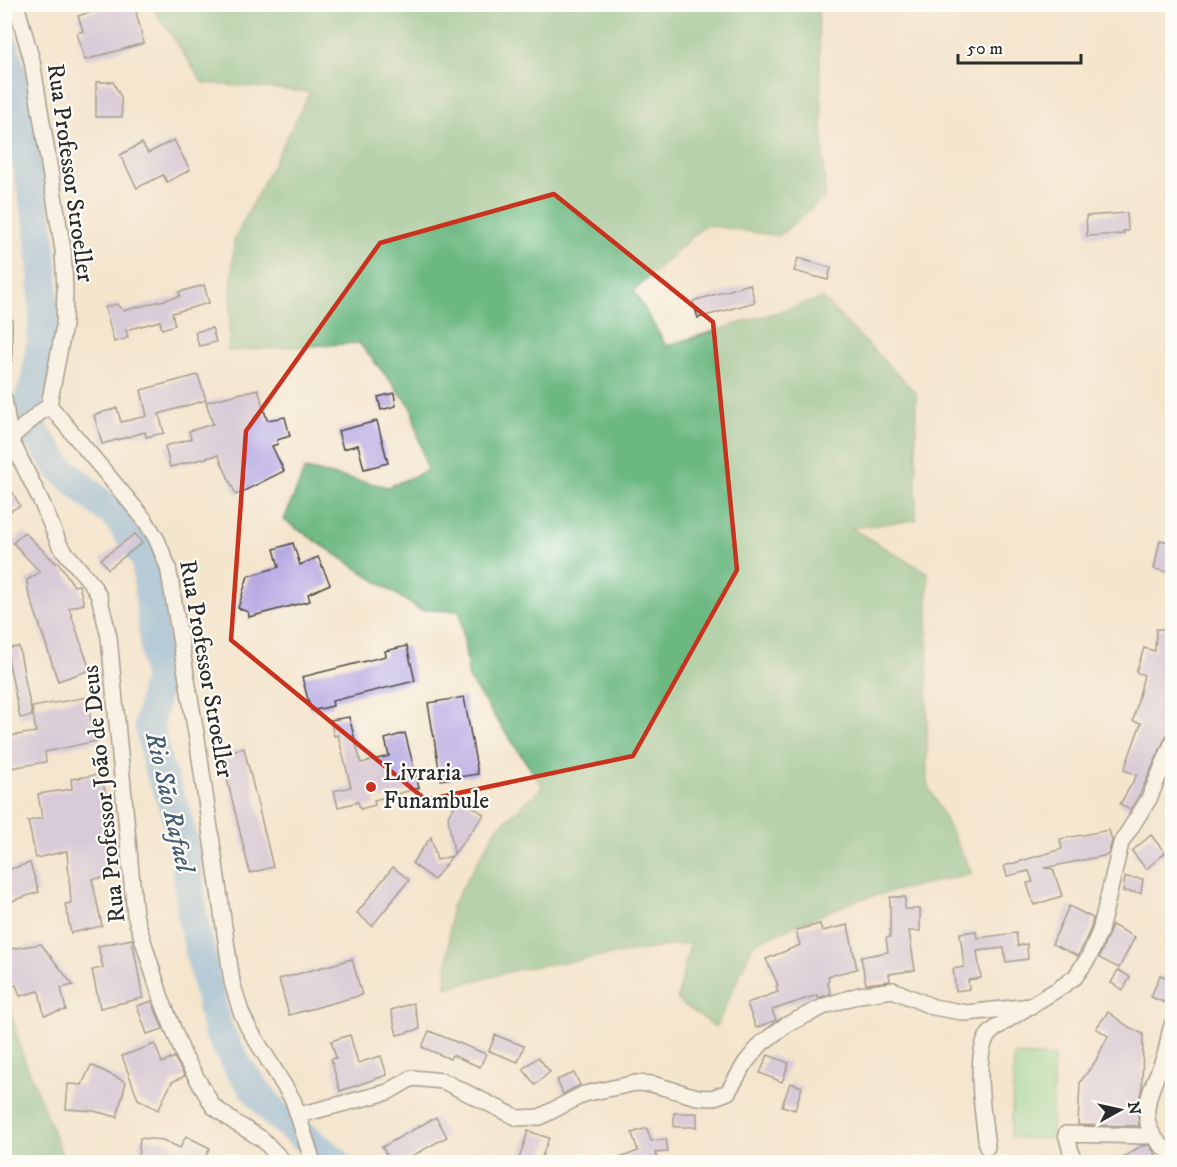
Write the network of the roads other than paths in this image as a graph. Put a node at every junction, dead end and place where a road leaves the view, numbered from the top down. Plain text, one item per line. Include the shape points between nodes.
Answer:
1 (16, 4) edge
2 (4, 322) edge
3 (4, 358) edge
4 (4, 398) edge
5 (49, 405) junction
6 (10, 438) junction
7 (1173, 744) edge
8 (1031, 1006) junction
9 (1173, 1025) edge
10 (300, 1119) junction
11 (1151, 1134) junction
12 (987, 1147) dead end
13 (1173, 1154) edge
14 (310, 1156) edge
15 (284, 1162) edge
16 (1074, 1162) edge

1 - 5 street, Rua Professor Stroeller via 32,61 63,250 64,326
2 - 3 street
4 - 6 street, Rua Professor João de Deus
5 - 6 street
5 - 10 street, Rua Professor Stroeller via 145,520 168,567 232,982 248,1027 277,1072
6 - 15 street, Rua Professor João de Deus via 60,546 92,584 105,612 135,915 161,998 184,1056 213,1106 261,1139
7 - 8 street via 1149,800 1121,843 1100,931 1089,957 1075,977
8 - 10 street via 967,1013 933,1007 892,990 859,995 786,1025 757,1049 728,1092 712,1098 636,1083 584,1094 540,1117 518,1118 443,1081 411,1078 388,1092
8 - 12 street via 988,1035 981,1051
9 - 11 street via 1147,1107
10 - 14 street, Rua Professor Stroeller
11 - 13 street
11 - 16 street via 1066,1134

